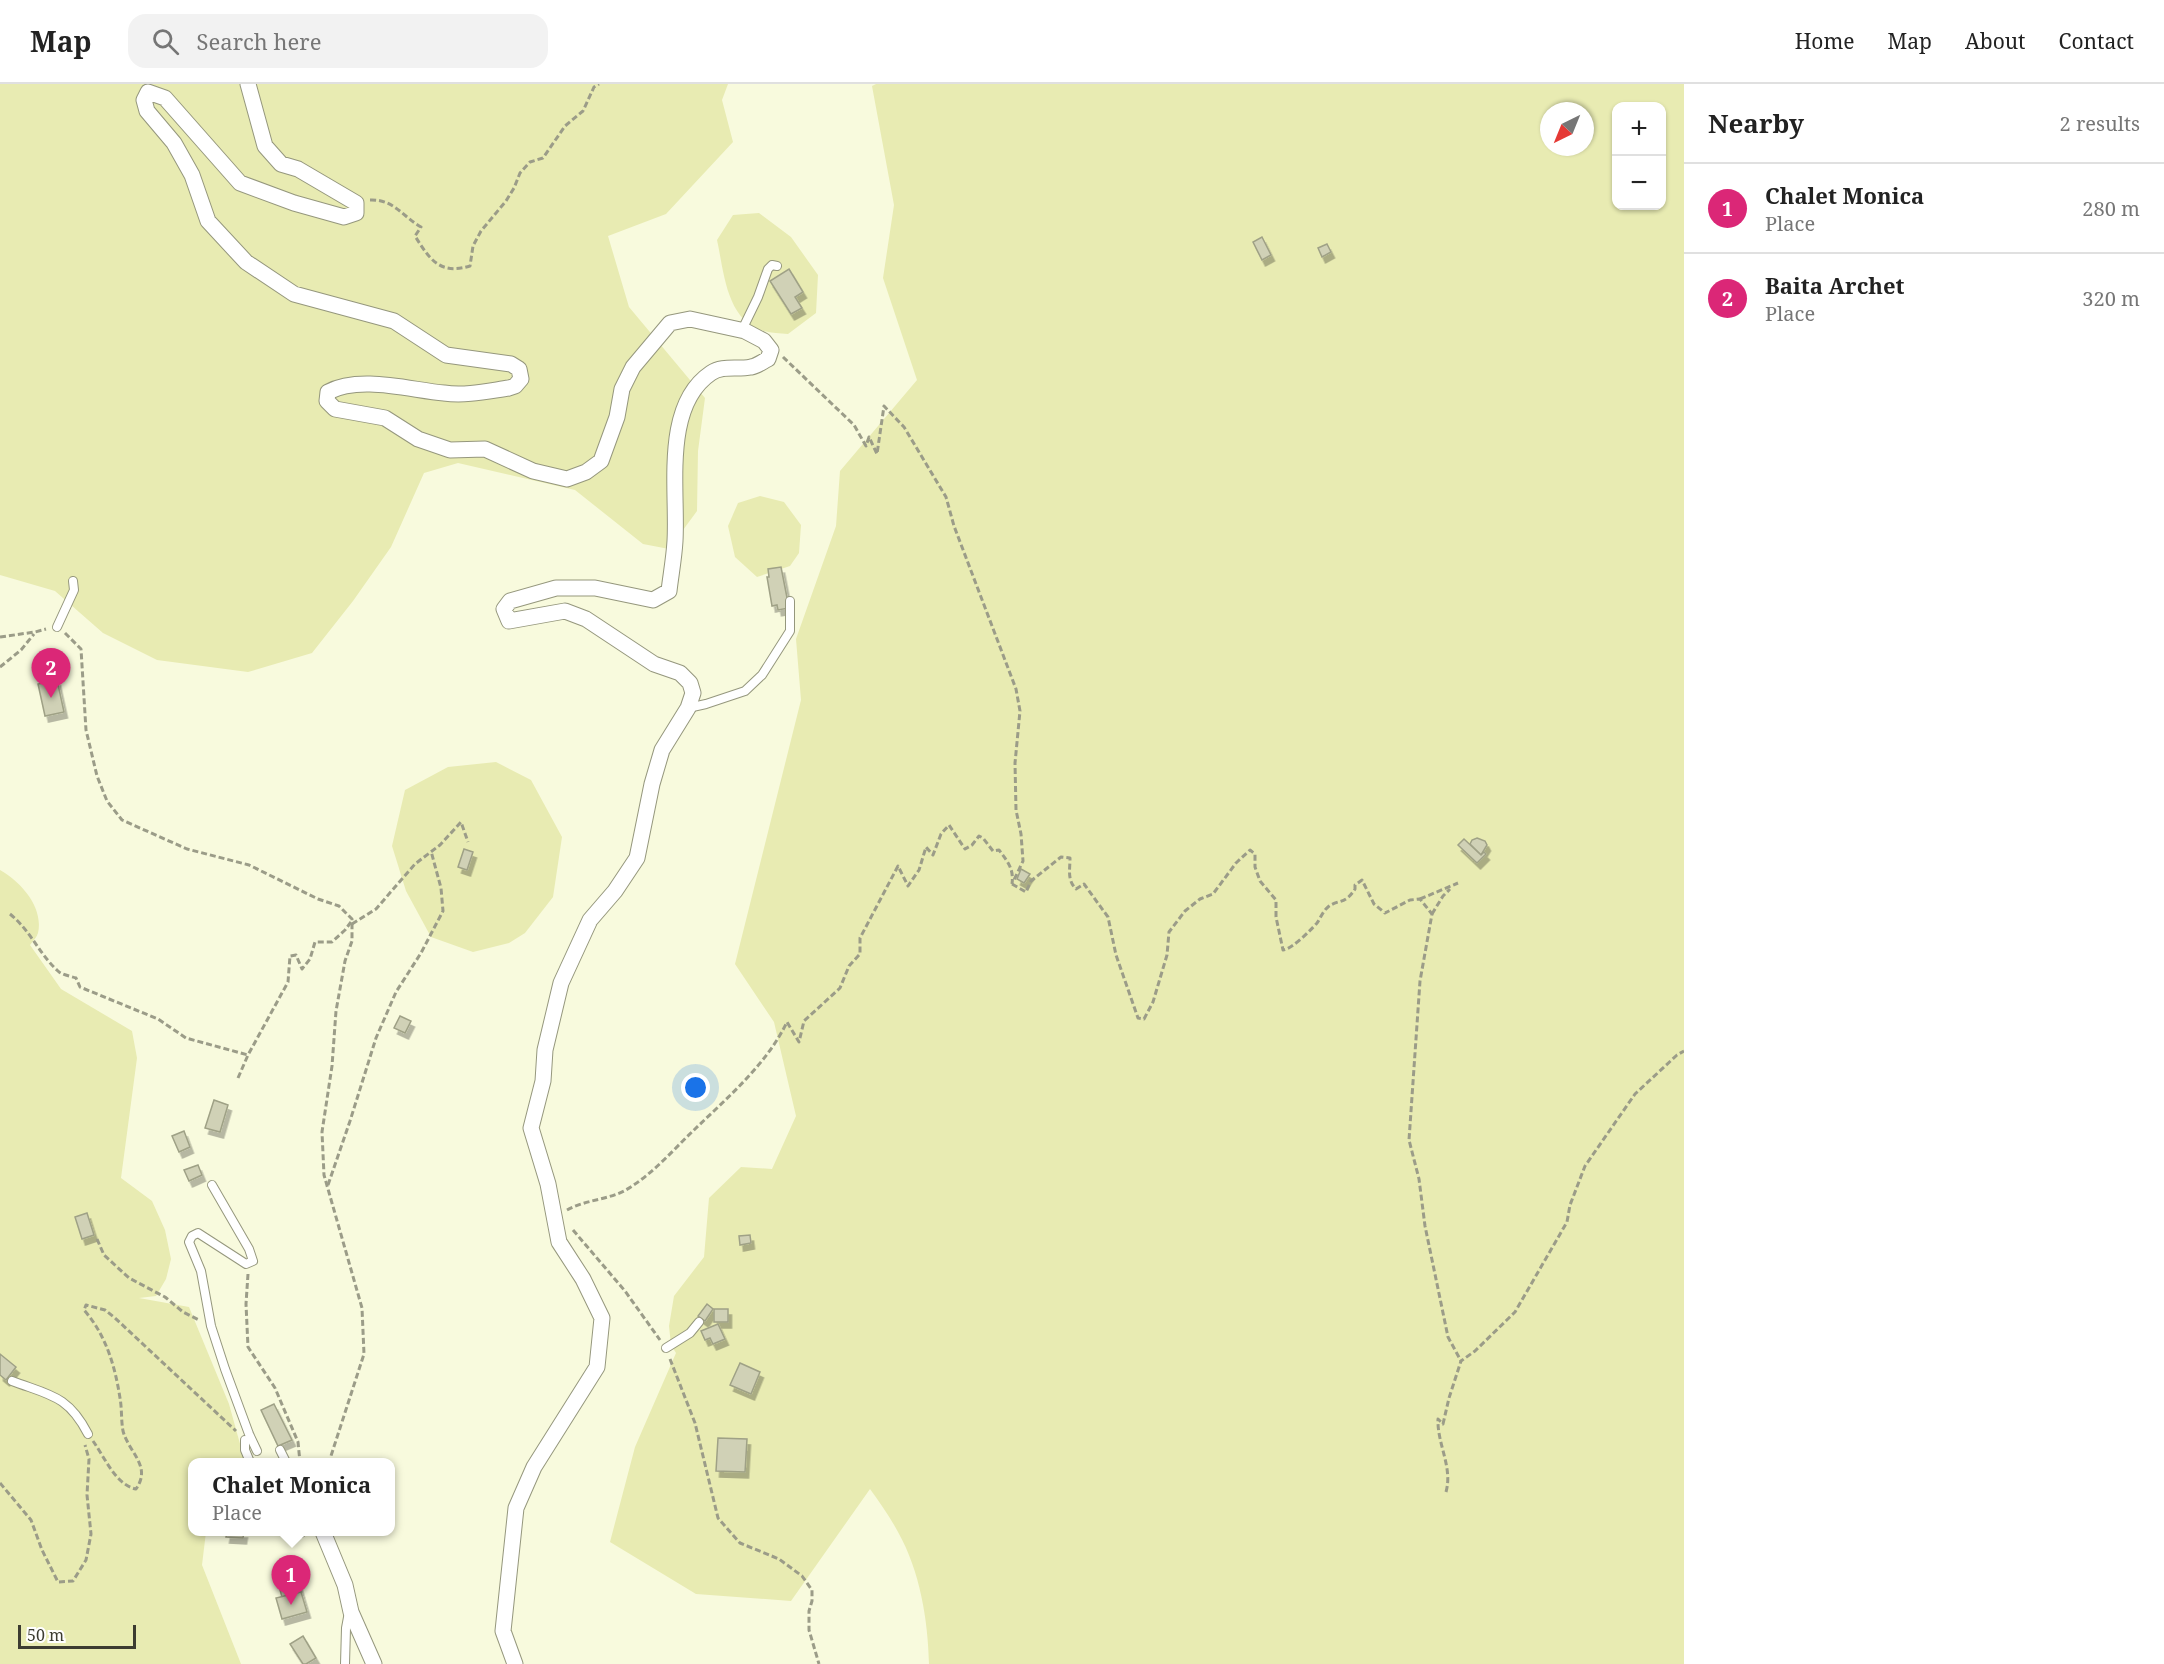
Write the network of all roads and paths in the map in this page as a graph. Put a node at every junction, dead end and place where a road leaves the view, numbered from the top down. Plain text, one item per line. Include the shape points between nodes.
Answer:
1 (248, 84) edge
2 (599, 84) edge
3 (356, 202) junction
4 (777, 266) dead end
5 (742, 330) junction
6 (782, 356) dead end
7 (73, 581) dead end
8 (790, 601) dead end
9 (57, 627) junction
10 (35, 632) junction
11 (0, 637) edge
12 (0, 667) edge
13 (688, 708) junction
14 (468, 842) dead end
15 (431, 851) junction
16 (1458, 883) dead end
17 (1012, 884) junction
18 (1453, 887) junction
19 (1419, 899) junction
20 (10, 914) dead end
21 (1432, 914) junction
22 (352, 919) junction
23 (352, 924) junction
24 (1684, 1051) edge
25 (248, 1055) junction
26 (238, 1078) dead end
27 (212, 1185) dead end
28 (327, 1187) junction
29 (564, 1211) dead end
30 (568, 1221) dead end
31 (97, 1239) dead end
32 (246, 1288) dead end
33 (699, 1322) dead end
34 (211, 1326) junction
35 (666, 1348) junction
36 (1461, 1361) junction
37 (12, 1381) dead end
38 (88, 1434) junction
39 (242, 1437) joint
40 (257, 1450) dead end
41 (280, 1450) dead end
42 (248, 1458) edge
43 (284, 1458) edge
44 (300, 1458) edge
45 (330, 1458) edge
46 (0, 1483) edge
47 (1446, 1492) dead end
48 (325, 1536) edge
49 (350, 1608) junction
50 (345, 1664) edge
51 (374, 1664) edge
52 (515, 1664) edge
53 (819, 1664) edge

1 - 3 street via 265,146 281,164 298,169
2 - 3 path via 583,111 565,126 543,158 530,162 520,173 506,201 481,231 473,246 470,266 456,270 437,264 415,236 421,227 400,210 373,200
3 - 5 street via 356,213 344,218 240,183 165,98 148,92 144,100 147,111 174,143 192,175 208,222 246,262 294,294 394,321 446,356 511,364 519,369 521,378 509,388 468,394 395,385 341,386 328,392 327,401 335,409 385,418 418,439 450,450 485,449 533,471 567,479 602,461 622,389 633,367 670,323 690,319
4 - 5 lane via 768,269
5 - 13 street via 764,340 771,350 768,359 752,367 714,371 693,390 682,412 676,448 675,541 669,591 653,600 595,588 556,588 510,601 504,609 509,621 565,610 586,619 654,664 681,673 693,693
6 - 17 path via 854,425 866,446 869,437 877,454 884,406 904,427 946,497 1016,689 1020,711 1016,810 1023,861
7 - 9 lane via 74,590
8 - 13 lane via 790,631 762,675 745,690
9 - 10 path
9 - 22 path via 81,649 86,730 97,776 107,801 122,820 187,849 249,865 339,906
10 - 11 path
10 - 12 path
13 - 52 street via 662,750 637,858 590,920 561,983 545,1050 543,1081 531,1128 548,1184 559,1242 602,1318 597,1367 534,1467 516,1508 503,1630
14 - 15 path via 461,822
15 - 23 path via 376,909
15 - 28 path via 443,911 396,992 376,1038
16 - 18 path
17 - 19 path via 1026,892 1031,881 1060,857 1070,858 1069,878 1073,886 1076,889 1084,884 1108,917 1116,955 1138,1018 1143,1019 1153,1002 1167,955 1169,932 1185,911 1213,894 1250,850 1256,854 1260,881 1276,900 1283,950 1300,940 1328,906 1350,897 1362,880 1374,904 1385,913
17 - 29 path via 1011,866 999,850 993,851 979,836 965,849 949,825 933,855 926,847 919,870 908,886 898,866 860,938 860,954 849,966 840,988 804,1021 800,1042 788,1022 757,1065 663,1162 624,1191
18 - 19 path
18 - 21 path
19 - 21 path
20 - 25 path via 24,925 59,973 76,978 80,987 158,1019 186,1038
21 - 36 path via 1419,981 1409,1140 1448,1337
22 - 23 path
22 - 25 path via 332,942 315,942 302,969 296,955 290,956 288,982
23 - 28 path via 336,1011 322,1132
24 - 36 path via 1635,1094 1585,1166 1567,1222 1515,1312
25 - 26 path
27 - 34 lane via 253,1261 246,1264 198,1233 192,1236 189,1242 201,1271
28 - 45 path via 362,1308 364,1353
30 - 35 path
31 - 34 path via 104,1255 129,1278
32 - 44 path via 248,1347 276,1388 298,1442
33 - 35 lane via 690,1333
34 - 40 lane
35 - 53 path via 695,1423 718,1518 740,1543 779,1558 802,1576 812,1590 809,1630
36 - 47 path via 1443,1424 1438,1419 1448,1469
37 - 38 lane via 53,1395 81,1420
38 - 39 path via 121,1481 136,1489 143,1471 124,1432 108,1348 84,1310 86,1305 105,1310 115,1318
38 - 46 path via 82,1437 89,1459 91,1534 86,1560 73,1581 58,1582 31,1520
39 - 42 lane
41 - 43 lane
48 - 49 street
49 - 50 lane
49 - 51 street

